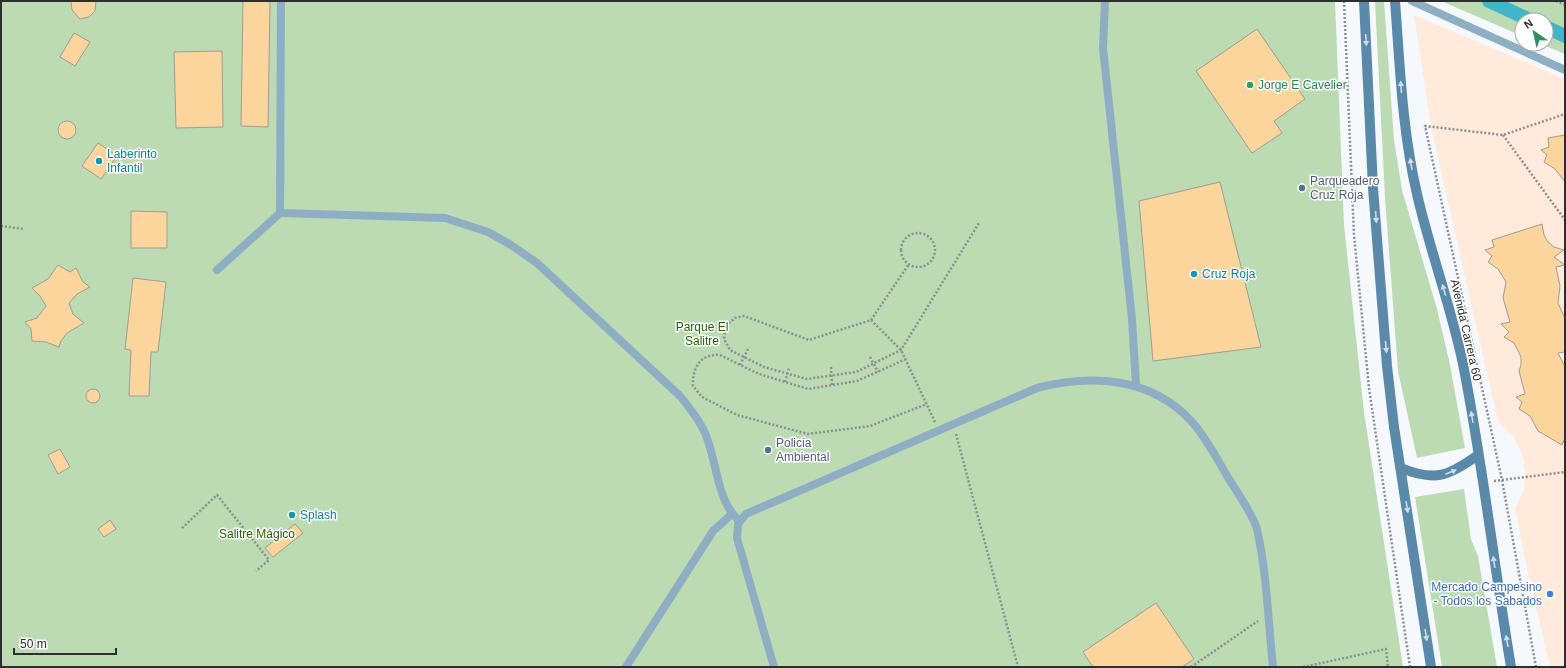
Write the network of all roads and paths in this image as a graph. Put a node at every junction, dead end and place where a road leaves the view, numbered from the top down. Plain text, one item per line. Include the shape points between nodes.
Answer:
1 (281, 1) edge
2 (1105, 1) edge
3 (1344, 1) edge
4 (1364, 1) edge
5 (1395, 1) edge
6 (1412, 1) edge
7 (1556, 1) edge
8 (1565, 6) edge
9 (1565, 70) edge
10 (1565, 114) edge
11 (1503, 135) junction
12 (280, 213) junction
13 (1565, 220) edge
14 (979, 223) dead end
15 (1, 226) edge
16 (24, 229) dead end
17 (909, 264) junction
18 (217, 270) dead end
19 (871, 320) junction
20 (748, 349) dead end
21 (901, 350) junction
22 (744, 356) junction
23 (870, 357) dead end
24 (906, 359) junction
25 (873, 364) junction
26 (740, 365) junction
27 (831, 367) dead end
28 (789, 368) dead end
29 (878, 372) junction
30 (788, 374) junction
31 (832, 376) junction
32 (785, 382) junction
33 (832, 385) junction
34 (1136, 385) junction
35 (927, 404) junction
36 (953, 424) junction
37 (939, 430) junction
38 (1478, 455) junction
39 (1401, 468) junction
40 (1565, 472) edge
41 (1502, 480) junction
42 (1483, 482) junction
43 (732, 514) junction
44 (740, 521) junction
45 (182, 528) dead end
46 (256, 571) dead end
47 (1268, 615) junction
48 (626, 667) edge
49 (774, 667) edge
50 (1018, 667) edge
51 (1190, 667) edge
52 (1273, 667) edge
53 (1303, 667) edge
54 (1388, 667) edge
55 (1410, 667) edge
56 (1431, 667) edge
57 (1511, 667) edge
58 (1536, 667) edge

1 - 12 lane
2 - 34 lane via 1103,48 1132,319
3 - 55 path via 1354,235 1369,388
4 -> 39 main road via 1383,316 1394,427
38 -> 5 main road, Avenida Carrera 60 via 1458,344 1440,274 1427,237 1408,152
6 - 9 lane
7 - 8 path
10 - 11 path
11 - 13 path
11 - 41 path via 1425,126
12 - 18 lane
12 - 43 lane via 446,218 488,232 511,245 537,263 664,379 693,411 705,432
14 - 21 path
15 - 16 path
17 - 17 path via 901,250 905,239 915,233 926,235 934,243 933,258 925,266
17 - 19 path
19 - 21 path
19 - 22 path via 809,340 744,316 735,318 729,323 724,339 730,350
20 - 22 path
21 - 24 path
21 - 25 path
22 - 26 path
22 - 30 path via 764,367
23 - 25 path
24 - 29 path
24 - 35 path
25 - 29 path
25 - 31 path via 856,372
26 - 32 path
26 - 35 path via 720,355 712,354 705,357 694,369 693,386 702,397 737,415 808,434 870,426
27 - 31 path
28 - 30 path
29 - 33 path via 857,381
30 - 31 path via 808,379
30 - 32 path
31 - 33 path
32 - 33 path via 808,389
34 - 36 lane via 1101,381 1060,382 1037,388
34 - 47 lane via 1166,399 1193,424 1242,500 1256,527 1263,561
35 - 37 path
36 - 37 lane
36 - 50 path
37 - 44 lane via 753,510
39 -> 38 main road via 1419,476 1441,476 1461,468
38 - 42 main road, Avenida Carrera 60
39 -> 56 main road
40 - 41 path
41 - 42 path
41 - 58 path
57 -> 42 main road, Avenida Carrera 60
43 - 44 lane
43 - 48 lane via 713,531
44 - 49 lane via 736,531 737,538
45 - 46 path via 217,495 269,560
47 - 51 path
47 - 52 lane
53 - 54 path via 1386,649

